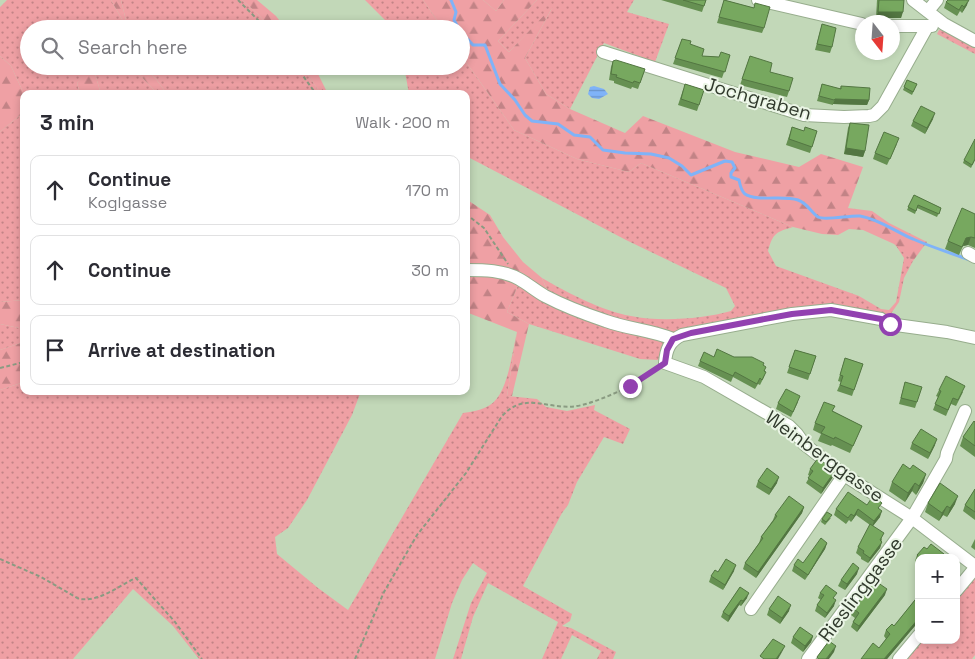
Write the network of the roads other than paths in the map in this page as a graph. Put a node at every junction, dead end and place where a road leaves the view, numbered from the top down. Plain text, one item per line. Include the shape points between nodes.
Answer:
1 (758, 0) edge
2 (913, 0) edge
3 (937, 0) edge
4 (928, 11) junction
5 (855, 22) edge
6 (944, 24) junction
7 (900, 26) edge
8 (927, 27) junction
9 (975, 41) edge
10 (603, 52) dead end
11 (470, 270) edge
12 (975, 338) edge
13 (673, 339) junction
14 (965, 411) dead end
15 (844, 475) junction
16 (912, 518) junction
17 (975, 567) edge
18 (960, 586) edge
19 (751, 609) dead end
20 (915, 640) edge
21 (808, 659) edge
22 (899, 659) edge

1 - 5 street
2 - 4 street
3 - 4 street
4 - 6 street
6 - 8 street
6 - 9 street
7 - 8 street
8 - 10 street, Jochgraben via 883,106 874,115 866,117 804,115
11 - 13 street via 498,272 518,278 544,296 574,309 608,322
12 - 13 street via 896,326 881,319 831,310 792,314
13 - 15 street, Weinberggasse via 665,363 704,377 789,426 804,444
14 - 16 street, Rieslinggasse via 946,459
15 - 16 street, Weinberggasse
15 - 19 street
16 - 17 street, Weinberggasse
16 - 21 street, Rieslinggasse
17 - 18 street
20 - 22 street

